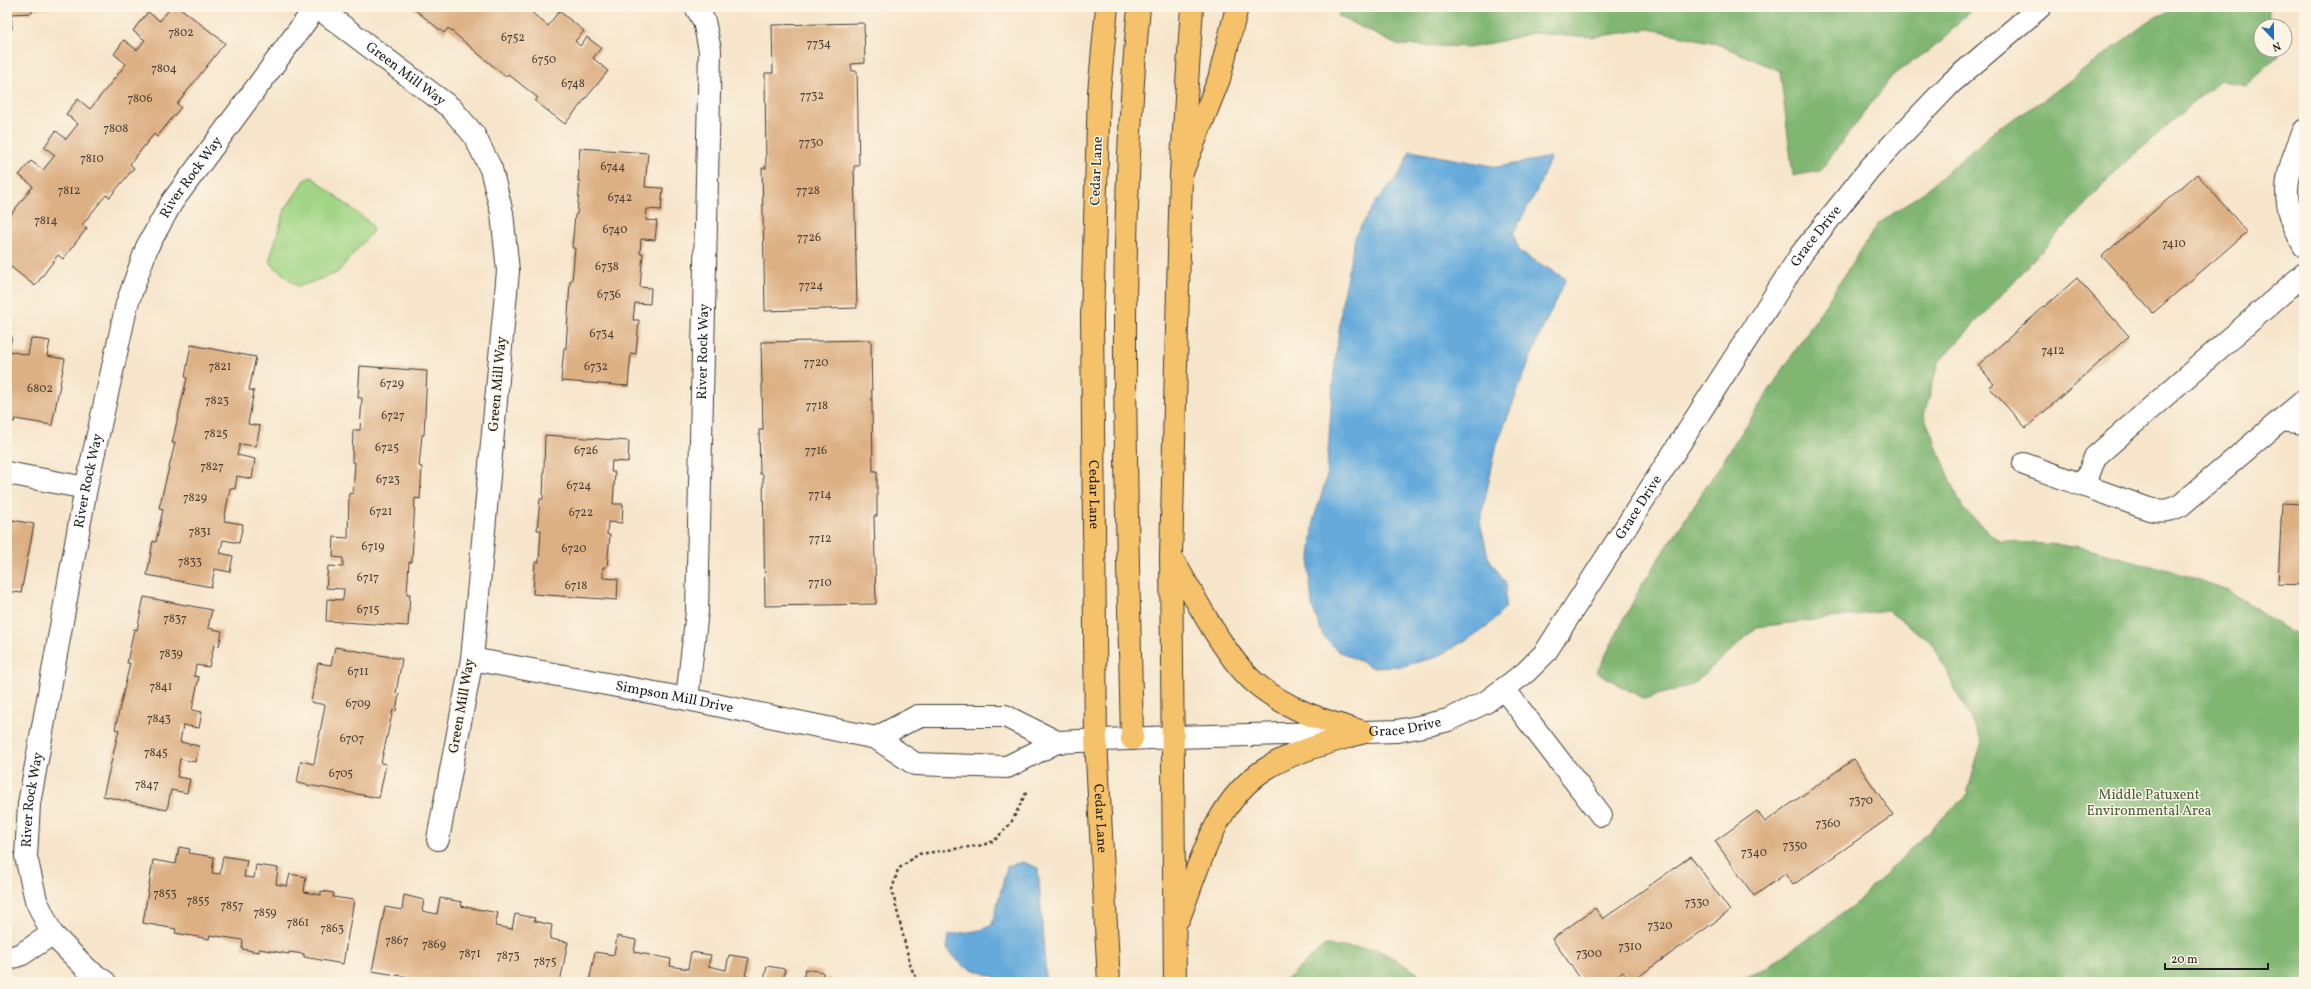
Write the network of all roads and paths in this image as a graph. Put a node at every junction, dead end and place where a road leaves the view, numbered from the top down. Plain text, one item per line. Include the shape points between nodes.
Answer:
1 (316, 7) edge
2 (696, 7) edge
3 (1107, 7) edge
4 (1139, 7) edge
5 (1192, 7) edge
6 (1237, 7) edge
7 (2040, 7) edge
8 (2304, 131) edge
9 (1181, 175) junction
10 (2304, 246) edge
11 (2304, 274) edge
12 (2304, 401) edge
13 (2281, 420) junction
14 (2304, 423) edge
15 (2024, 464) dead end
16 (7, 473) edge
17 (2085, 484) junction
18 (86, 488) junction
19 (1171, 556) junction
20 (472, 660) junction
21 (1504, 689) junction
22 (686, 699) junction
23 (1364, 732) junction
24 (1173, 736) junction
25 (876, 738) junction
26 (1132, 739) junction
27 (1096, 740) junction
28 (1057, 742) junction
29 (1029, 788) dead end
30 (1600, 815) dead end
31 (438, 839) dead end
32 (1175, 929) junction
33 (52, 934) junction
34 (7, 959) edge
35 (106, 982) edge
36 (919, 982) edge
37 (1109, 982) edge
38 (1175, 982) edge

1 - 18 street, River Rock Way via 172,202 147,247 127,304
1 - 20 street, Green Mill Way via 451,108 474,135 491,169 502,213 508,271
2 - 22 street, River Rock Way via 704,21 710,50 697,611
3 - 27 main road, Cedar Lane via 1099,92 1092,317
4 - 26 main road via 1131,87 1125,332
5 - 9 main road
6 - 9 main road via 1220,79
7 - 21 street, Grace Drive via 1951,83 1870,168 1802,254 1545,653
8 - 10 street via 2287,181 2286,200 2290,216
9 - 19 main road
11 - 17 street via 2095,458
12 - 13 street
13 - 14 street
13 - 17 street via 2181,505 2171,510 2149,509
15 - 17 street
16 - 18 street
18 - 33 street, River Rock Way via 29,804 26,857 36,900
19 - 23 main road via 1227,650 1254,682 1286,704 1322,721
19 - 24 main road
20 - 22 street, Simpson Mill Drive
20 - 31 street, Green Mill Way
21 - 23 street, Grace Drive via 1486,702 1448,720 1397,731
21 - 30 street
22 - 25 street, Simpson Mill Drive
23 - 24 street, Grace Drive
23 - 32 main road via 1303,752 1267,768 1241,790 1223,811
24 - 26 street, Grace Drive
24 - 32 main road
25 - 28 street, Simpson Mill Drive via 918,716 1005,716
25 - 28 street, Simpson Mill Drive via 915,764 1006,767
26 - 27 street, Grace Drive
27 - 28 street, Simpson Mill Drive
27 - 37 main road, Cedar Lane
29 - 36 path via 1011,822 994,841 983,845 919,854 898,869 892,890 911,968
32 - 38 main road
33 - 34 street via 22,954
33 - 35 street, River Rock Way via 88,970

